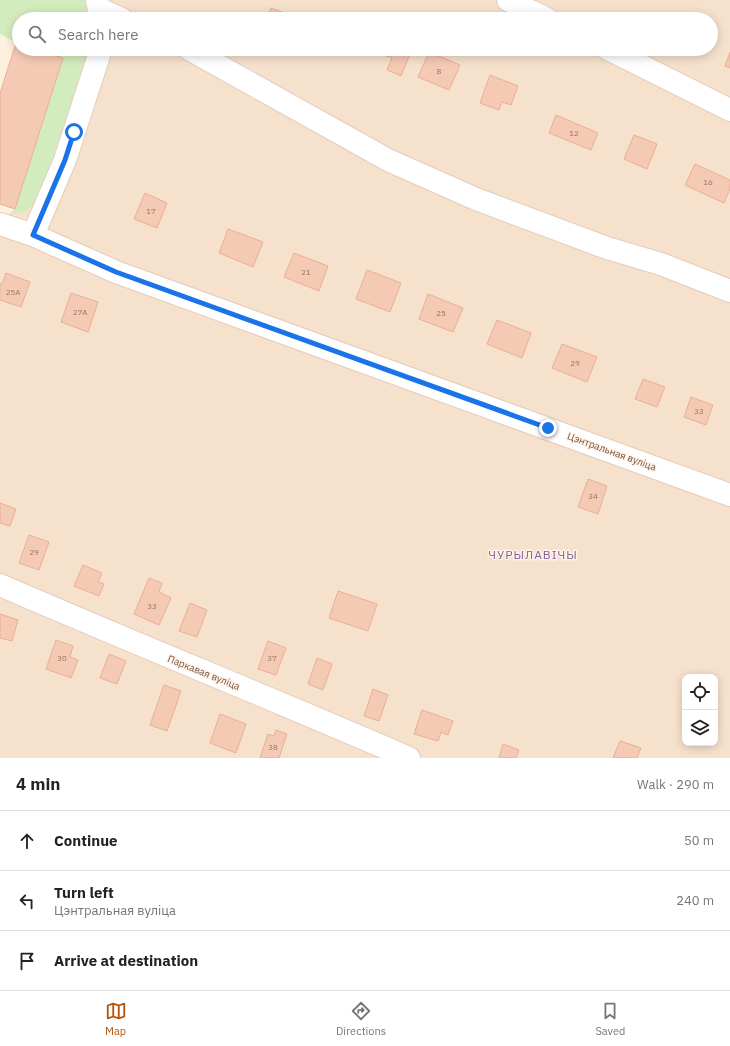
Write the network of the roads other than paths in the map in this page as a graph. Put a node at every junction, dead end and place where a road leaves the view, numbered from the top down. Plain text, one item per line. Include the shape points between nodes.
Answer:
1 (97, 0) edge
2 (508, 0) edge
3 (112, 12) edge
4 (533, 12) edge
5 (99, 56) edge
6 (202, 56) edge
7 (622, 56) edge
8 (730, 110) edge
9 (0, 224) edge
10 (33, 235) junction
11 (730, 291) edge
12 (730, 495) edge
13 (0, 585) edge
14 (409, 758) edge

1 - 3 street via 99,9
2 - 4 street
5 - 10 street via 65,160
6 - 11 street via 388,160 476,199
7 - 8 street
9 - 10 street, Цэнтральная вуліца
10 - 12 street, Цэнтральная вуліца via 116,272
13 - 14 street, Паркавая вуліца

